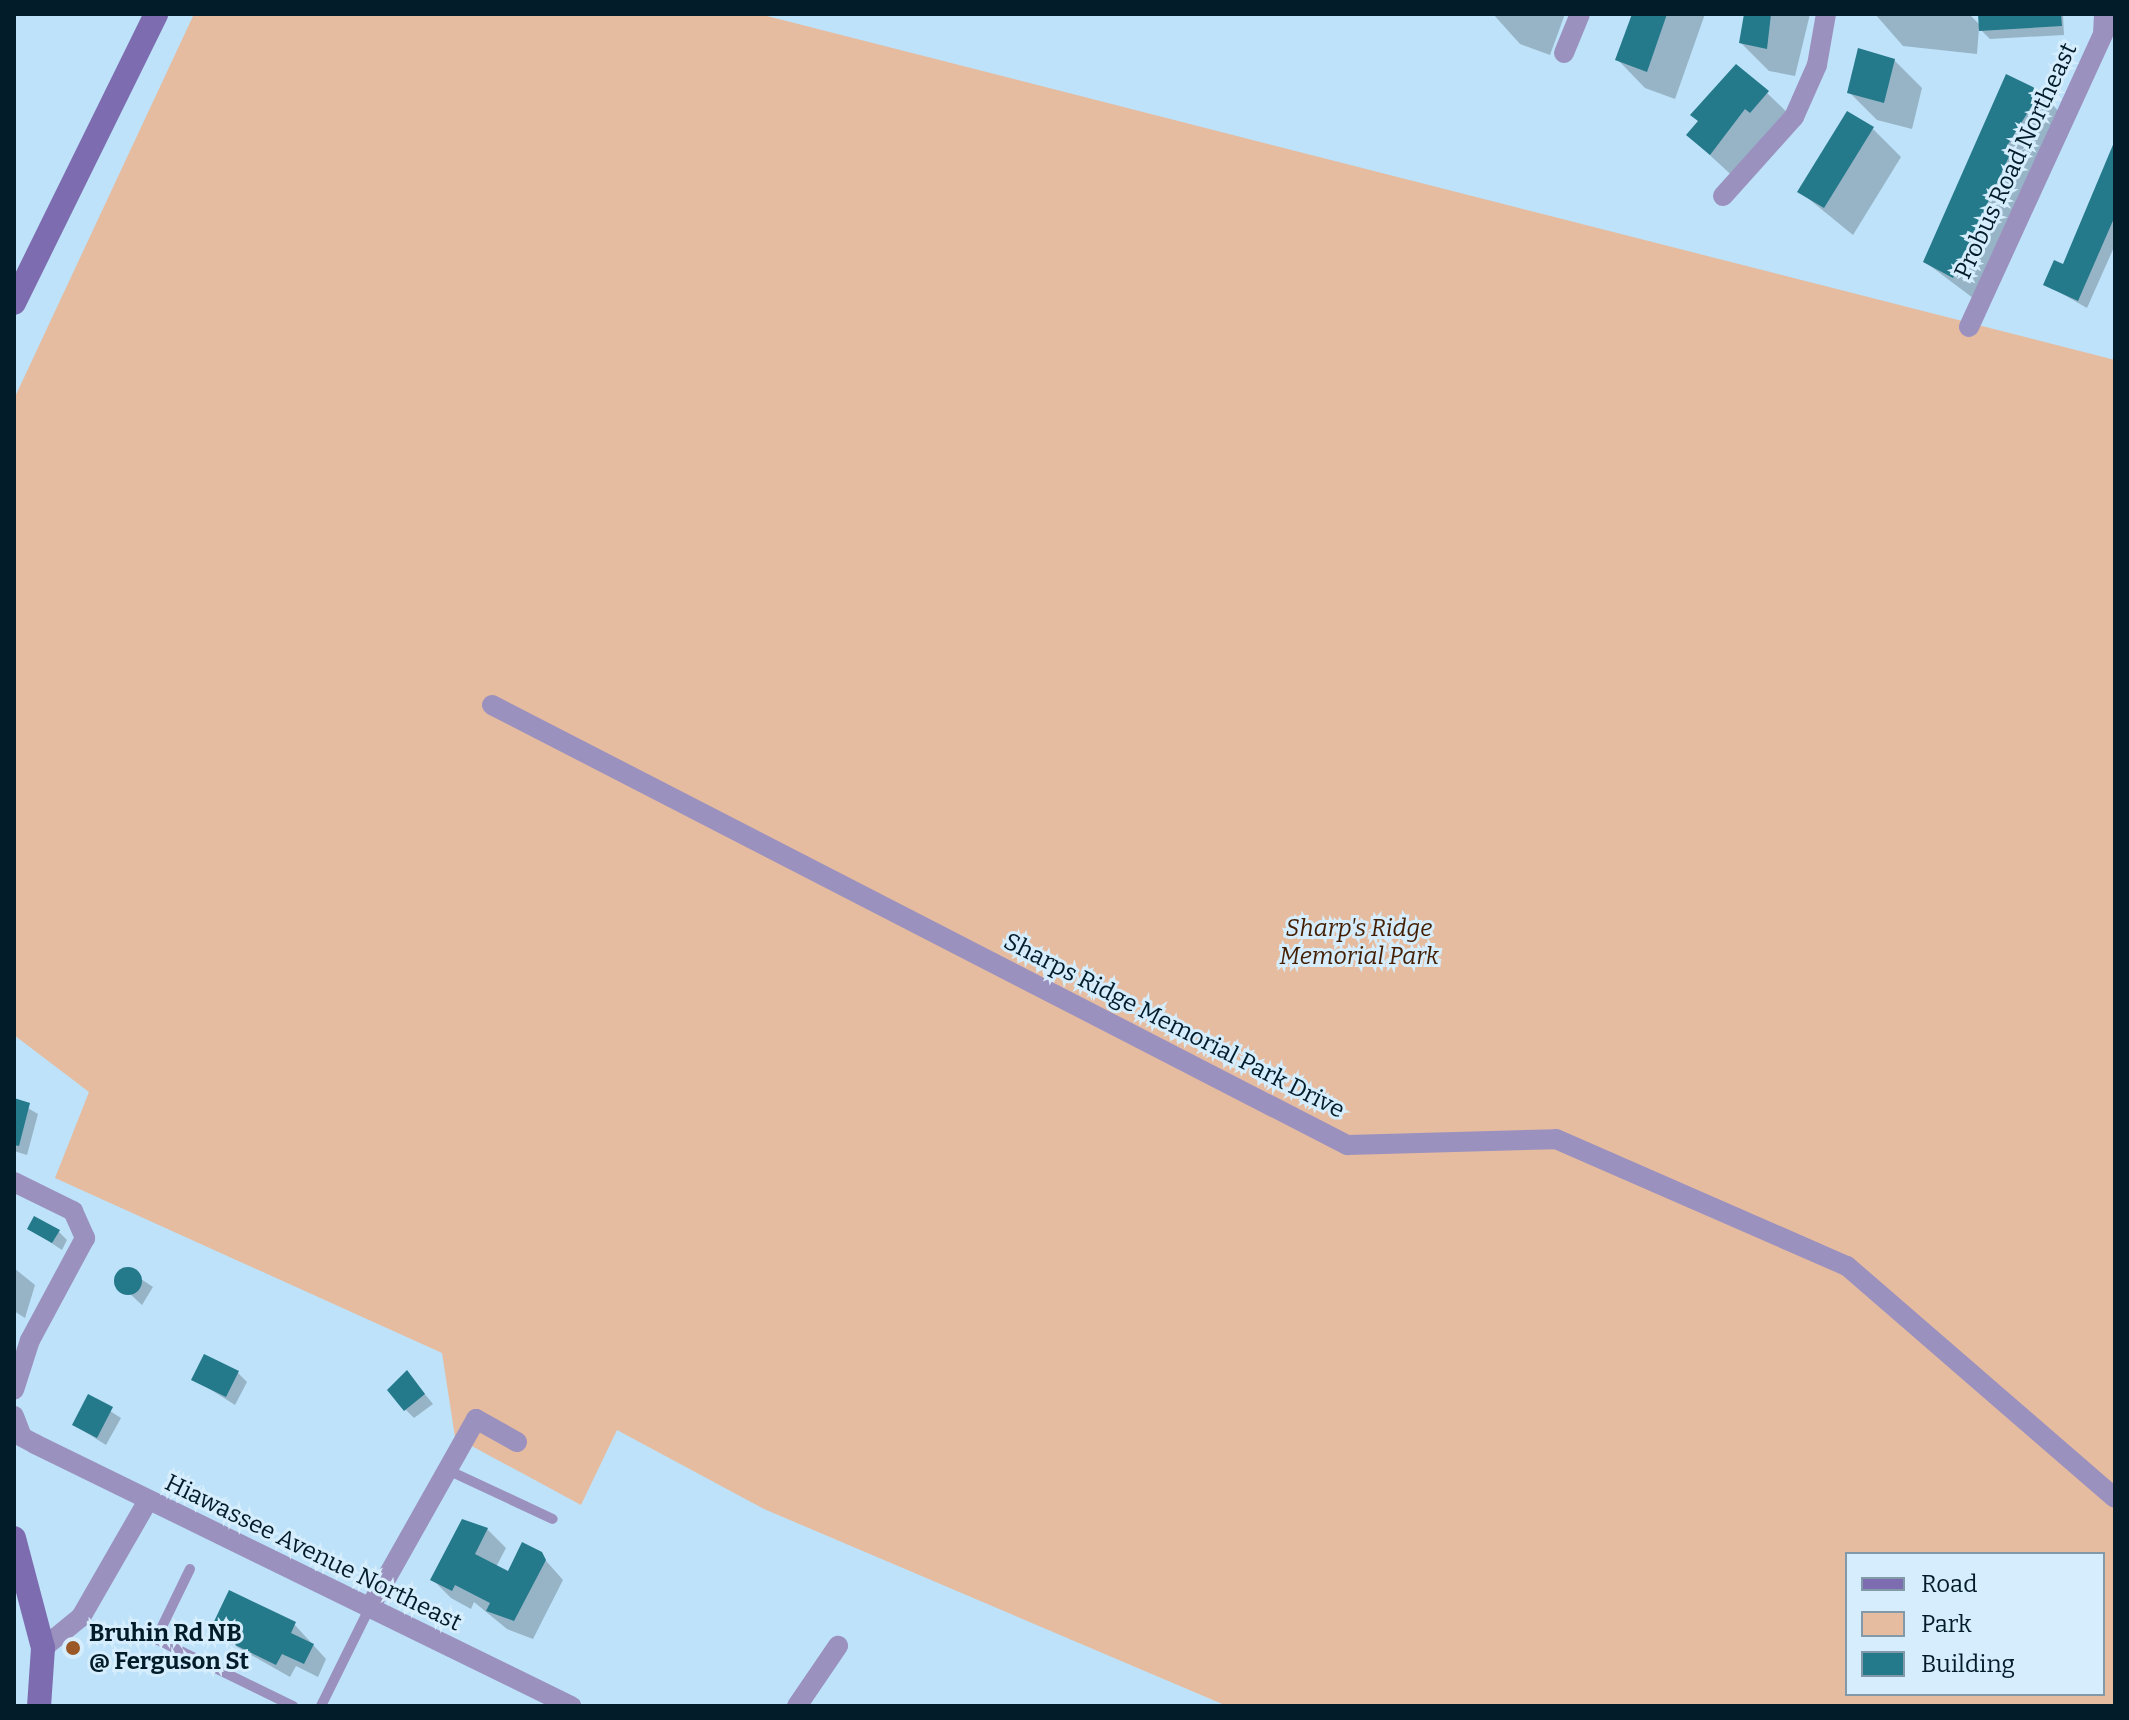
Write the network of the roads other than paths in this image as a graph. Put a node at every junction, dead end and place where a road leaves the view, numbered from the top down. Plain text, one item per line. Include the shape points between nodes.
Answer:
1 (156, 14) edge
2 (1580, 14) edge
3 (1826, 14) edge
4 (2107, 28) edge
5 (1564, 53) dead end
6 (1723, 196) dead end
7 (14, 303) edge
8 (1969, 327) dead end
9 (492, 705) dead end
10 (14, 1182) edge
11 (14, 1390) edge
12 (14, 1416) edge
13 (517, 1442) dead end
14 (452, 1472) junction
15 (2115, 1498) edge
16 (147, 1502) junction
17 (553, 1519) dead end
18 (14, 1538) edge
19 (190, 1569) dead end
20 (369, 1609) junction
21 (838, 1646) dead end
22 (43, 1648) junction
23 (39, 1706) edge
24 (293, 1706) edge
25 (321, 1706) edge
26 (571, 1706) edge
27 (797, 1706) edge

1 - 7 main road
2 - 5 street
3 - 6 street via 1817,65 1794,117
4 - 8 street, Probus Road Northeast
9 - 15 street, Sharps Ridge Memorial Park Drive via 1347,1145 1556,1139 1847,1266
10 - 11 street via 84,1224 85,1238 30,1340
12 - 16 street, Hiawassee Avenue Northeast via 22,1437
13 - 14 street via 476,1419
14 - 17 lane
14 - 20 street via 430,1490
16 - 20 street, Hiawassee Avenue Northeast
16 - 22 street via 81,1617
18 - 22 main road
19 - 24 lane via 156,1639
20 - 25 lane
20 - 26 street, Hiawassee Avenue Northeast
21 - 27 street
22 - 23 main road

